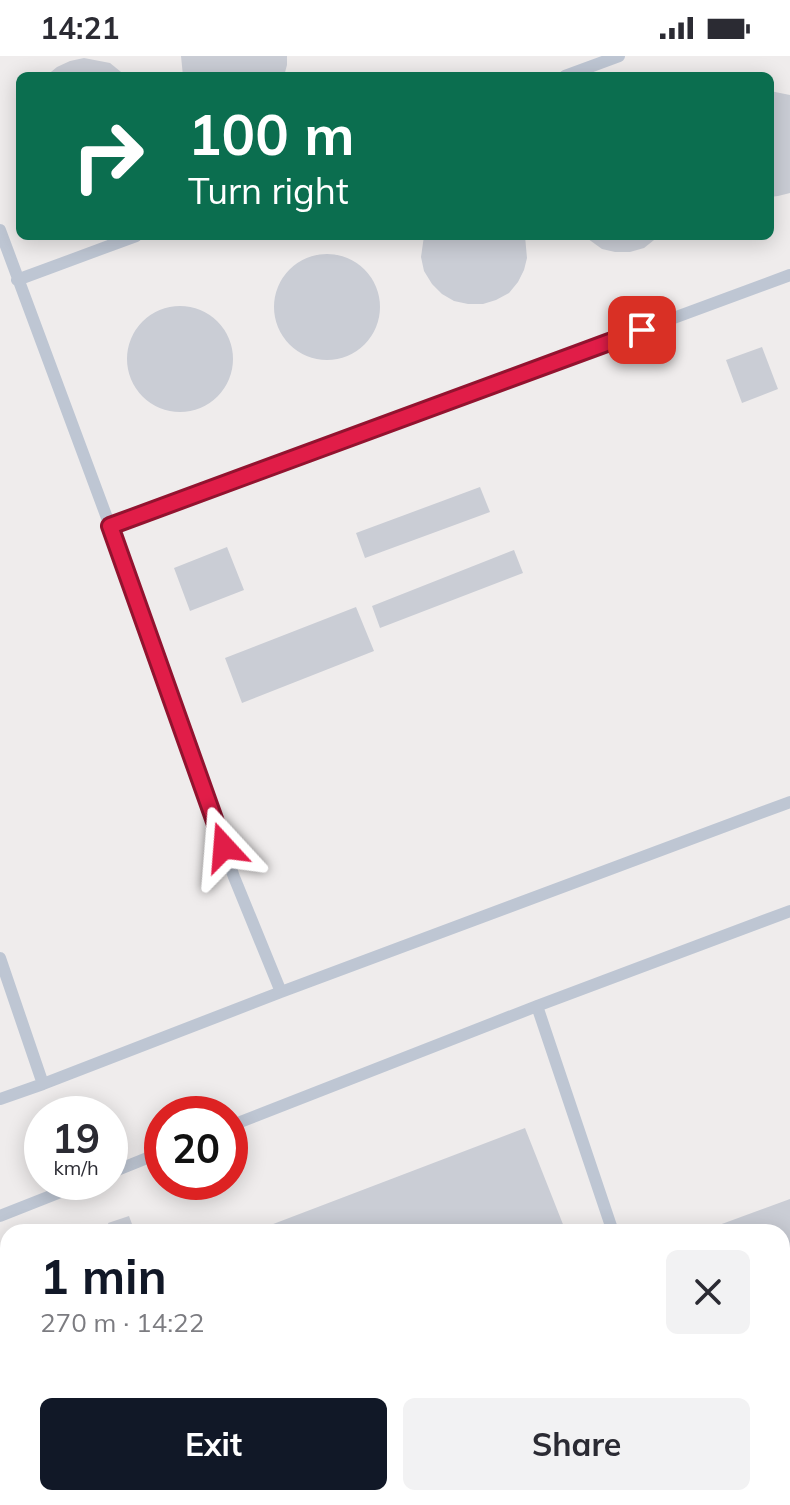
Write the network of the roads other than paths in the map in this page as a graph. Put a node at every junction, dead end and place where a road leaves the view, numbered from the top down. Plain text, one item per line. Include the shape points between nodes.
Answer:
1 (619, 56) edge
2 (576, 72) edge
3 (0, 230) edge
4 (125, 240) edge
5 (790, 275) edge
6 (17, 280) junction
7 (110, 526) junction
8 (790, 802) edge
9 (790, 911) edge
10 (0, 958) edge
11 (281, 992) junction
12 (537, 1006) junction
13 (43, 1084) junction
14 (0, 1099) edge
15 (248, 1119) edge
16 (40, 1200) edge
17 (0, 1216) edge
18 (610, 1224) edge

1 - 2 lane
3 - 6 lane
4 - 6 lane
5 - 7 lane
6 - 7 lane
7 - 11 lane via 234,877
8 - 11 lane
9 - 12 lane
10 - 13 lane
11 - 13 lane
12 - 15 lane
12 - 18 lane
13 - 14 lane
16 - 17 lane

